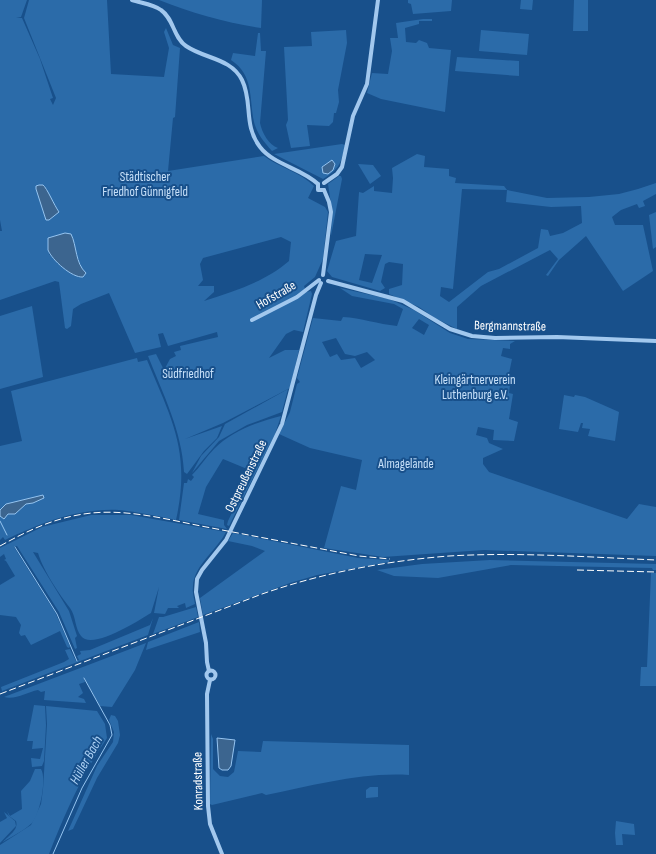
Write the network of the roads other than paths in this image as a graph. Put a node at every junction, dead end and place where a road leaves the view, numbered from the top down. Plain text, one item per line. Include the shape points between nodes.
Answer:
1 (132, 0) edge
2 (378, 0) edge
3 (318, 184) junction
4 (324, 184) junction
5 (324, 190) junction
6 (323, 275) junction
7 (328, 281) junction
8 (320, 282) junction
9 (309, 287) junction
10 (316, 295) junction
11 (252, 320) dead end
12 (656, 341) edge
13 (210, 671) junction
14 (210, 680) junction
15 (222, 854) edge

1 - 3 street via 164,12 170,19 178,39 188,47 234,68 244,85 249,125 261,148 272,158
2 - 4 street via 367,84 351,120 344,163 340,172
3 - 4 street
3 - 5 street via 318,190
4 - 5 street
5 - 6 street via 329,202 330,219
6 - 7 street via 328,277
6 - 8 street
7 - 8 street via 324,284
7 - 12 street, Bergmannstraße via 403,301 450,329 472,336
8 - 9 street, Hofstraße
8 - 10 street, Ostpreußenstraße
9 - 10 street, Hofstraße
9 - 11 street, Hofstraße via 297,297
10 - 13 street, Ostpreußenstraße via 282,424 226,540 197,579 196,592 206,643 206,662
13 - 14 street via 207,675
13 - 14 street via 216,675
14 - 15 street, Konradstraße via 207,694 208,806 210,824

